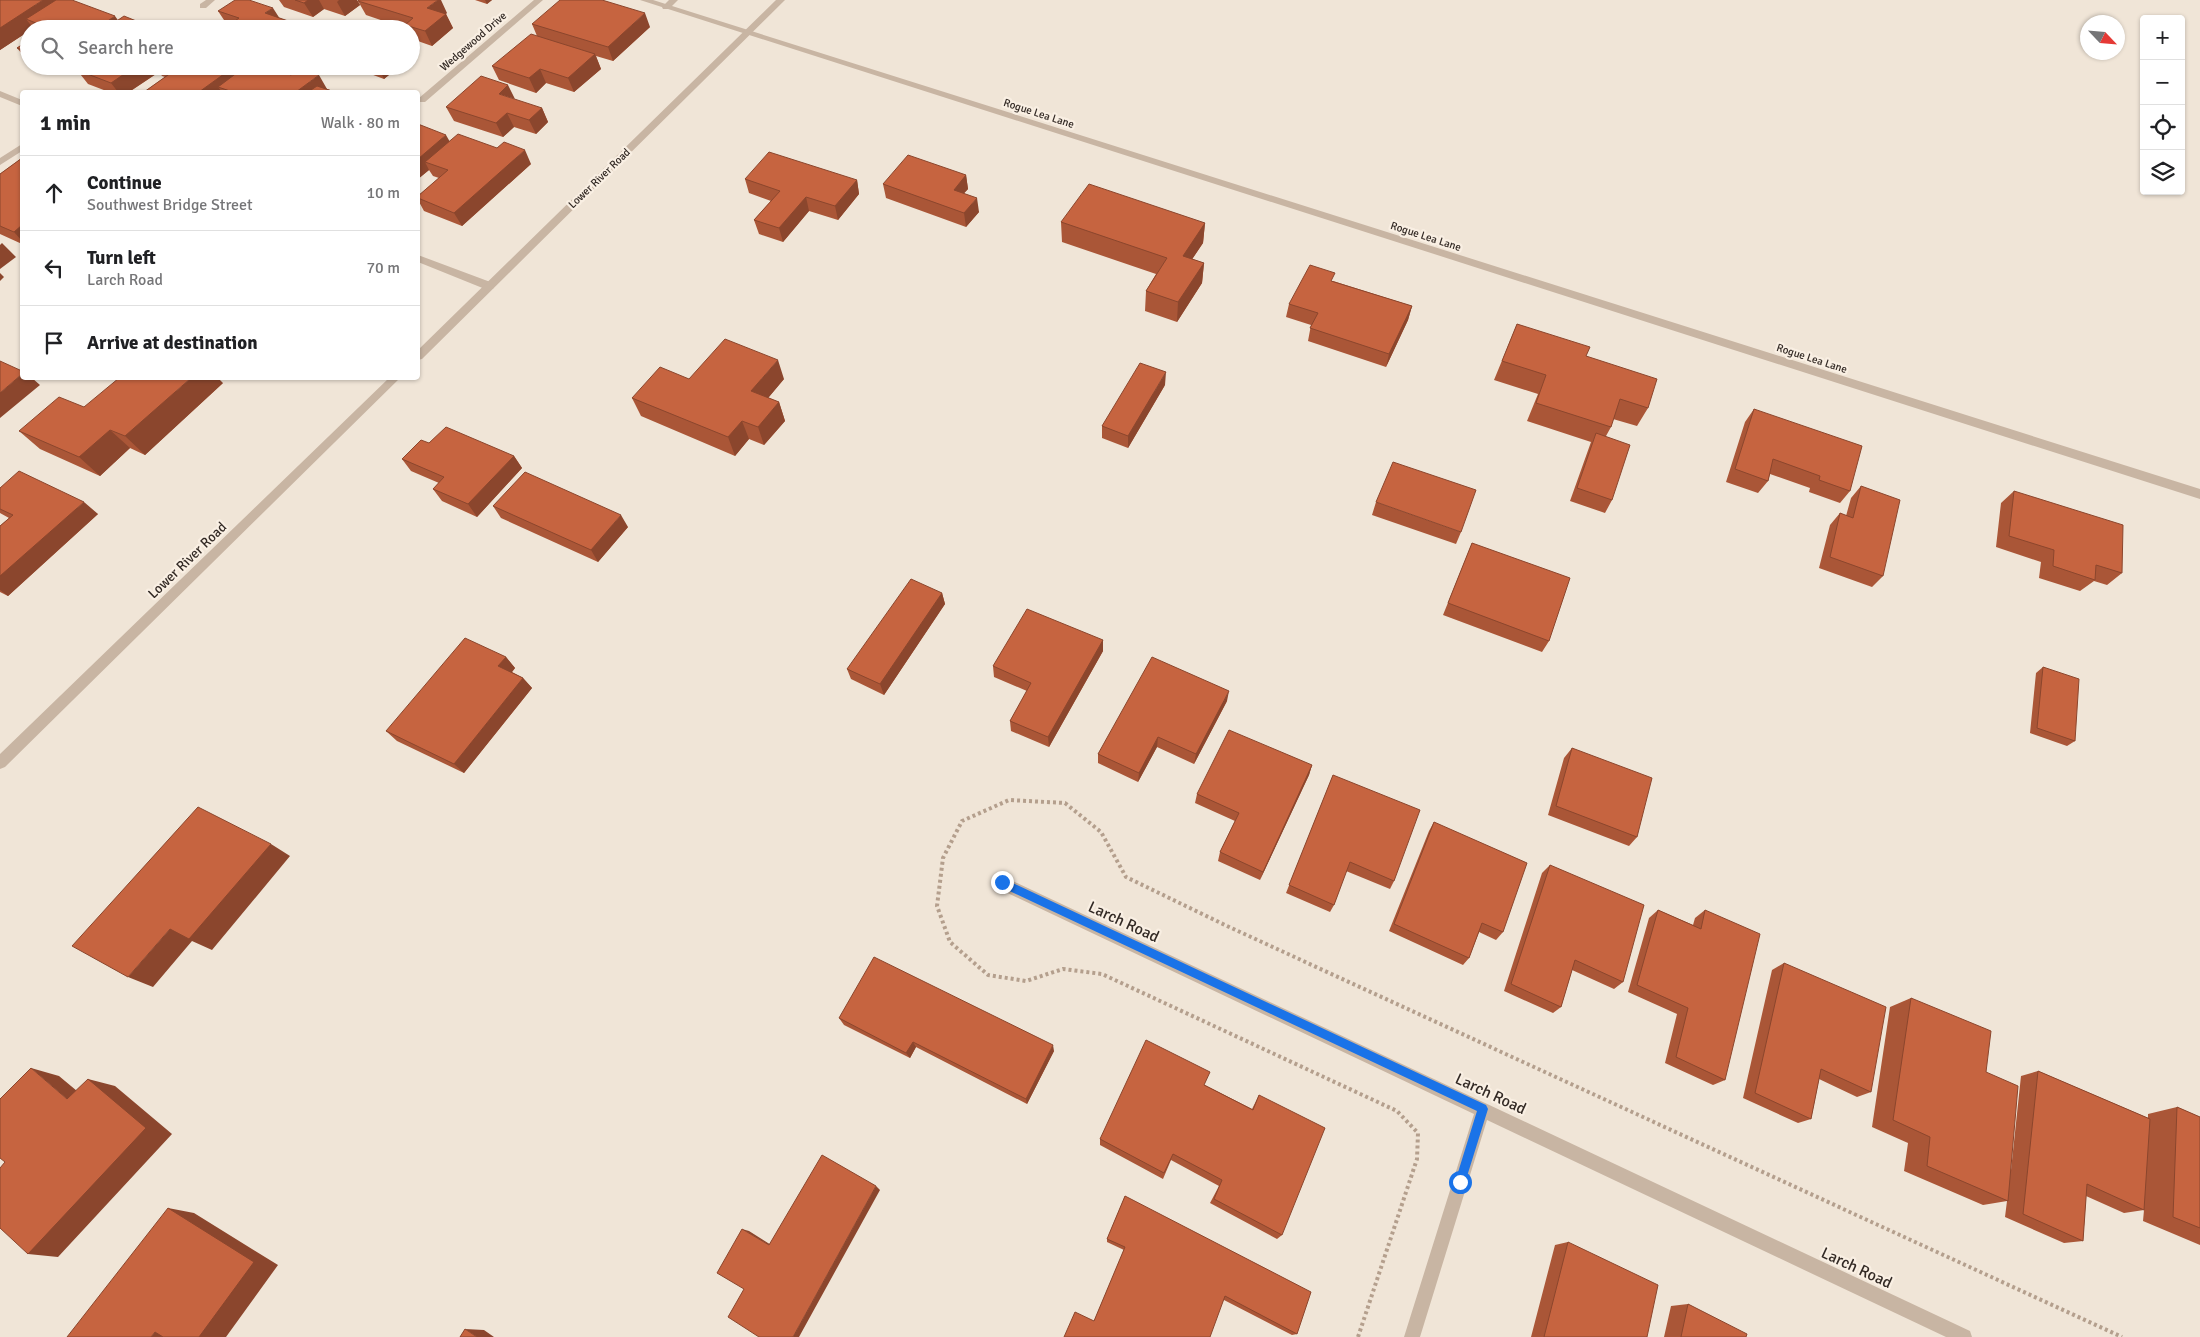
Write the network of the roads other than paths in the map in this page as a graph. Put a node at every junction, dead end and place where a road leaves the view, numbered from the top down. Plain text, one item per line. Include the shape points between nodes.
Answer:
1 (211, 0) edge
2 (539, 0) edge
3 (644, 0) edge
4 (781, 0) edge
5 (670, 4) edge
6 (202, 6) dead end
7 (747, 34) junction
8 (0, 94) edge
9 (422, 100) dead end
10 (20, 102) edge
11 (20, 148) edge
12 (0, 162) edge
13 (420, 259) edge
14 (489, 286) junction
15 (420, 354) edge
16 (393, 380) edge
17 (2200, 494) edge
18 (0, 763) edge
19 (1002, 882) dead end
20 (1483, 1109) junction
21 (1412, 1337) edge
22 (1964, 1337) edge

1 - 6 street
2 - 9 street, Wedgewood Drive
3 - 5 street, Rogue Lea Lane
4 - 7 street, Lower River Road
5 - 7 street, Rogue Lea Lane
7 - 14 street, Lower River Road
7 - 17 street, Rogue Lea Lane
8 - 10 street
11 - 12 street
13 - 14 street
14 - 15 street, Lower River Road
16 - 18 street, Lower River Road
19 - 20 street, Larch Road
20 - 21 street
20 - 22 street, Larch Road

